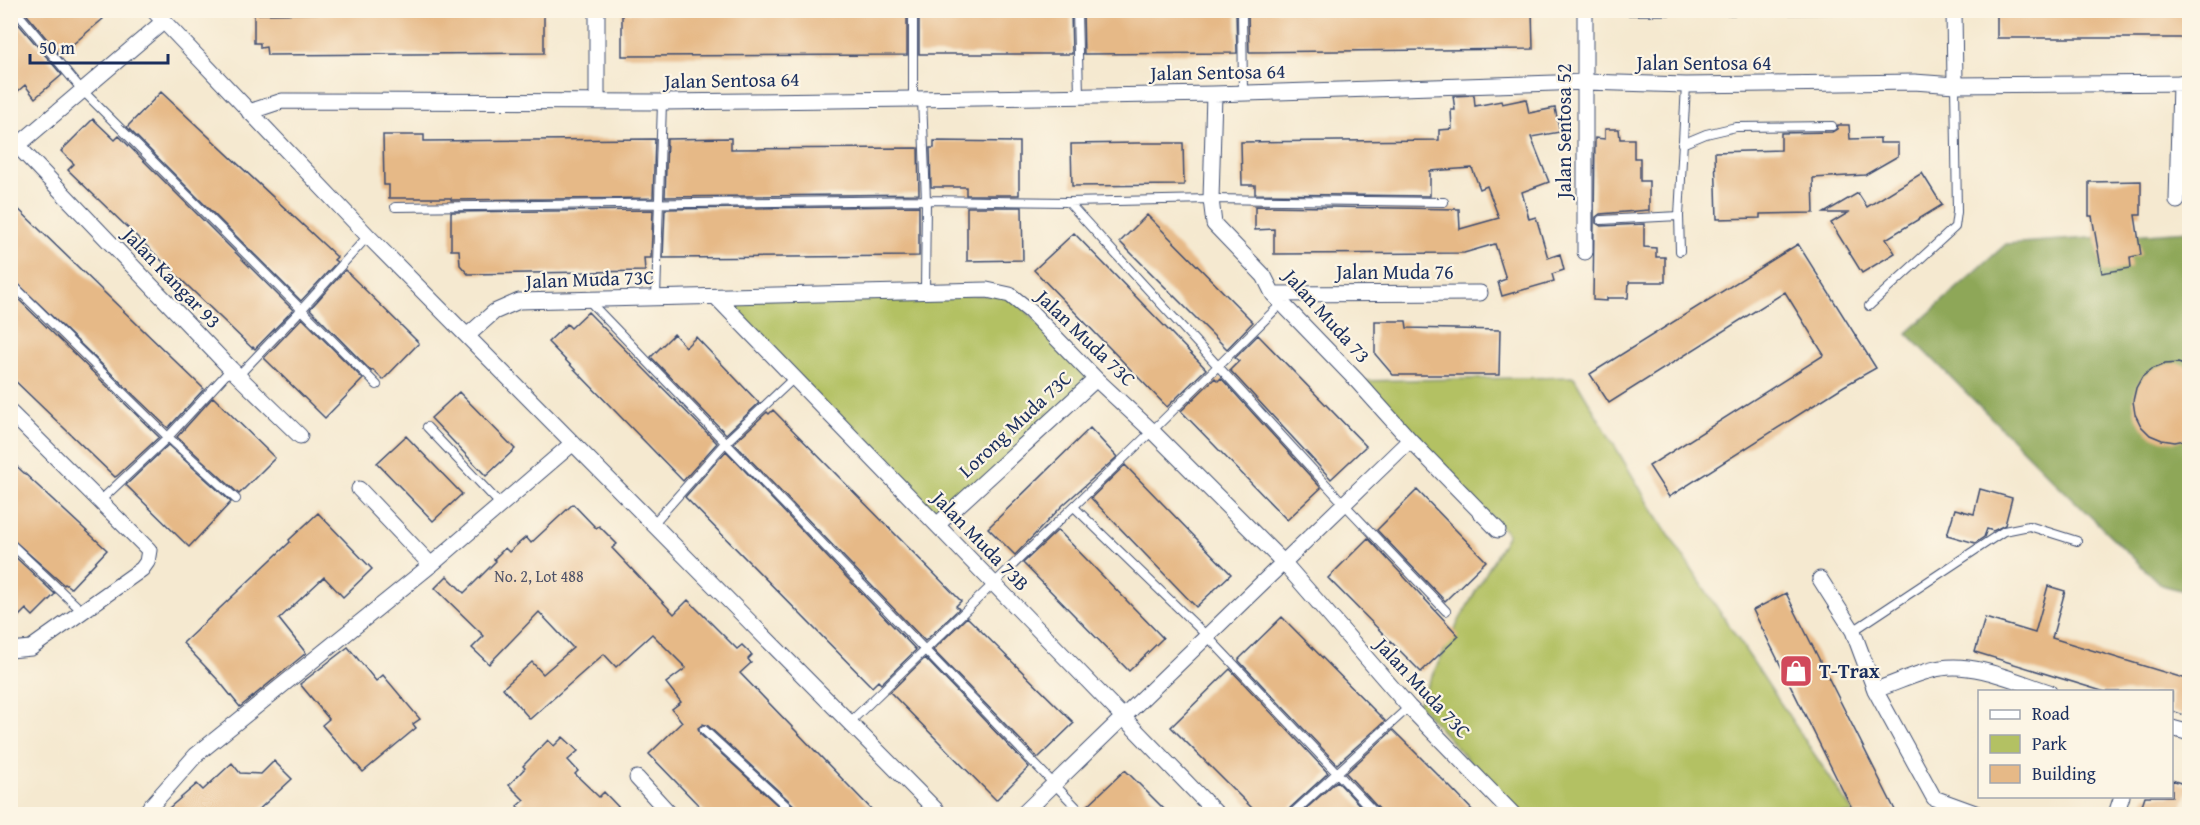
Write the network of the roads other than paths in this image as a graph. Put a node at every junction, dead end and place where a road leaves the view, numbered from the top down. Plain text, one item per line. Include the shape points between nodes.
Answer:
1 (15, 10) edge
2 (597, 10) edge
3 (913, 10) edge
4 (1077, 10) edge
5 (1242, 10) edge
6 (1841, 10) edge
7 (1954, 10) edge
8 (1585, 11) edge
9 (158, 16) edge
10 (1585, 82) junction
11 (2185, 83) edge
12 (1686, 85) junction
13 (1954, 85) junction
14 (82, 90) junction
15 (1243, 93) junction
16 (1214, 94) junction
17 (1079, 96) junction
18 (918, 99) junction
19 (597, 102) junction
20 (662, 102) junction
21 (249, 112) junction
22 (1832, 126) dead end
23 (1682, 144) junction
24 (13, 145) edge
25 (1211, 199) junction
26 (926, 200) junction
27 (2177, 201) dead end
28 (659, 202) junction
29 (1068, 202) junction
30 (1444, 202) dead end
31 (395, 207) dead end
32 (1679, 216) junction
33 (1601, 220) dead end
34 (368, 236) junction
35 (1680, 250) dead end
36 (1585, 252) dead end
37 (10, 282) edge
38 (925, 292) junction
39 (1480, 293) dead end
40 (716, 297) junction
41 (656, 298) junction
42 (1278, 298) junction
43 (588, 300) junction
44 (1869, 306) dead end
45 (302, 309) junction
46 (467, 336) junction
47 (1217, 365) junction
48 (234, 373) junction
49 (794, 378) junction
50 (1096, 379) junction
51 (377, 385) dead end
52 (10, 412) edge
53 (427, 427) dead end
54 (1152, 431) junction
55 (300, 436) dead end
56 (168, 437) junction
57 (1410, 440) junction
58 (573, 443) junction
59 (725, 443) junction
60 (359, 489) dead end
61 (236, 499) dead end
62 (100, 500) junction
63 (1344, 504) junction
64 (501, 505) junction
65 (1074, 507) junction
66 (653, 524) junction
67 (937, 525) junction
68 (1498, 530) dead end
69 (2078, 541) dead end
70 (10, 543) edge
71 (1284, 562) junction
72 (431, 565) junction
73 (1820, 579) dead end
74 (993, 584) junction
75 (82, 611) junction
76 (1446, 611) dead end
77 (1853, 631) junction
78 (1207, 636) junction
79 (10, 650) edge
80 (926, 650) junction
81 (1875, 690) junction
82 (2043, 690) edge
83 (1409, 707) junction
84 (1123, 718) junction
85 (849, 723) junction
86 (2173, 728) edge
87 (704, 730) dead end
88 (2190, 733) edge
89 (1337, 773) junction
90 (637, 778) dead end
91 (1055, 784) junction
92 (2121, 798) edge
93 (1952, 811) edge
94 (936, 813) edge
95 (144, 814) edge
96 (670, 814) edge
97 (795, 814) edge
98 (1023, 814) edge
99 (1083, 814) edge
100 (1217, 814) edge
101 (1292, 814) edge
102 (1376, 814) edge
103 (1513, 814) edge
104 (1978, 814) edge
105 (2116, 814) edge

1 - 14 lane
2 - 19 street
3 - 18 lane
4 - 17 lane
5 - 15 lane
6 - 8 lane
7 - 13 street
8 - 10 street, Jalan Sentosa 52
9 - 14 street
9 - 21 street
10 - 12 street, Jalan Sentosa 64
10 - 15 street, Jalan Sentosa 64
10 - 36 street, Jalan Sentosa 52
11 - 13 street, Jalan Sentosa 64
11 - 27 street
12 - 13 street, Jalan Sentosa 64
12 - 23 lane
13 - 44 lane via 1955,227
14 - 24 street
14 - 45 lane
15 - 16 street, Jalan Sentosa 64
16 - 17 street, Jalan Sentosa 64
16 - 25 street, Jalan Muda 73
17 - 18 street, Jalan Sentosa 64
18 - 20 street, Jalan Sentosa 64
18 - 26 lane
19 - 20 street, Jalan Sentosa 64
19 - 21 street, Jalan Sentosa 64 via 282,101
20 - 28 lane
21 - 34 street
22 - 23 lane via 1736,127
23 - 32 lane
24 - 48 street, Jalan Kangar 93
25 - 29 lane
25 - 30 lane
25 - 42 street, Jalan Muda 73 via 1214,224 1264,276
26 - 28 lane
26 - 29 lane
26 - 38 lane
28 - 31 lane
28 - 41 lane
29 - 47 lane
32 - 33 lane
32 - 35 lane
34 - 45 lane
34 - 46 street
37 - 56 lane
38 - 40 street, Jalan Muda 73C
38 - 50 street, Jalan Muda 73C via 987,290 1010,295
39 - 42 street, Jalan Muda 76
40 - 41 street, Jalan Muda 73C
40 - 49 street, Jalan Muda 73B
41 - 43 street, Jalan Muda 73C
42 - 47 lane
42 - 57 street, Jalan Muda 73
43 - 46 street, Jalan Muda 73C via 519,301 494,312
43 - 59 lane
45 - 48 lane
45 - 51 lane
46 - 58 street
47 - 54 lane
47 - 63 lane
48 - 55 street, Jalan Kangar 93
48 - 56 lane
49 - 59 lane
49 - 67 street, Jalan Muda 73B
50 - 54 street, Jalan Muda 73C
50 - 67 street, Lorong Muda 73C
52 - 62 street
53 - 64 lane
54 - 65 lane
54 - 71 street, Jalan Muda 73C
56 - 61 lane
56 - 62 lane
57 - 63 street
57 - 68 street, Jalan Muda 73
58 - 64 street
58 - 66 street
59 - 66 lane
59 - 80 lane
60 - 72 street
62 - 75 street via 149,550 142,569
63 - 71 street
63 - 76 lane
64 - 72 street
65 - 74 lane
65 - 78 lane
66 - 85 street
67 - 74 street, Jalan Muda 73B
69 - 77 lane via 2029,526 2004,531
70 - 75 lane
71 - 78 street
71 - 83 street, Jalan Muda 73C
72 - 95 street via 196,755
73 - 77 street
74 - 80 lane
74 - 84 street, Jalan Muda 73B
75 - 79 street via 31,648
77 - 81 street
78 - 84 street
78 - 89 lane
80 - 85 lane
80 - 91 lane
81 - 82 street via 1939,668 1958,666
81 - 93 street via 1934,798
83 - 89 lane
83 - 103 street, Jalan Muda 73C
84 - 91 street
84 - 100 street, Jalan Muda 73B
85 - 94 street
86 - 88 street
87 - 97 lane
89 - 101 lane
89 - 102 lane
90 - 96 street
91 - 98 street
91 - 99 lane
92 - 105 street
93 - 104 street

